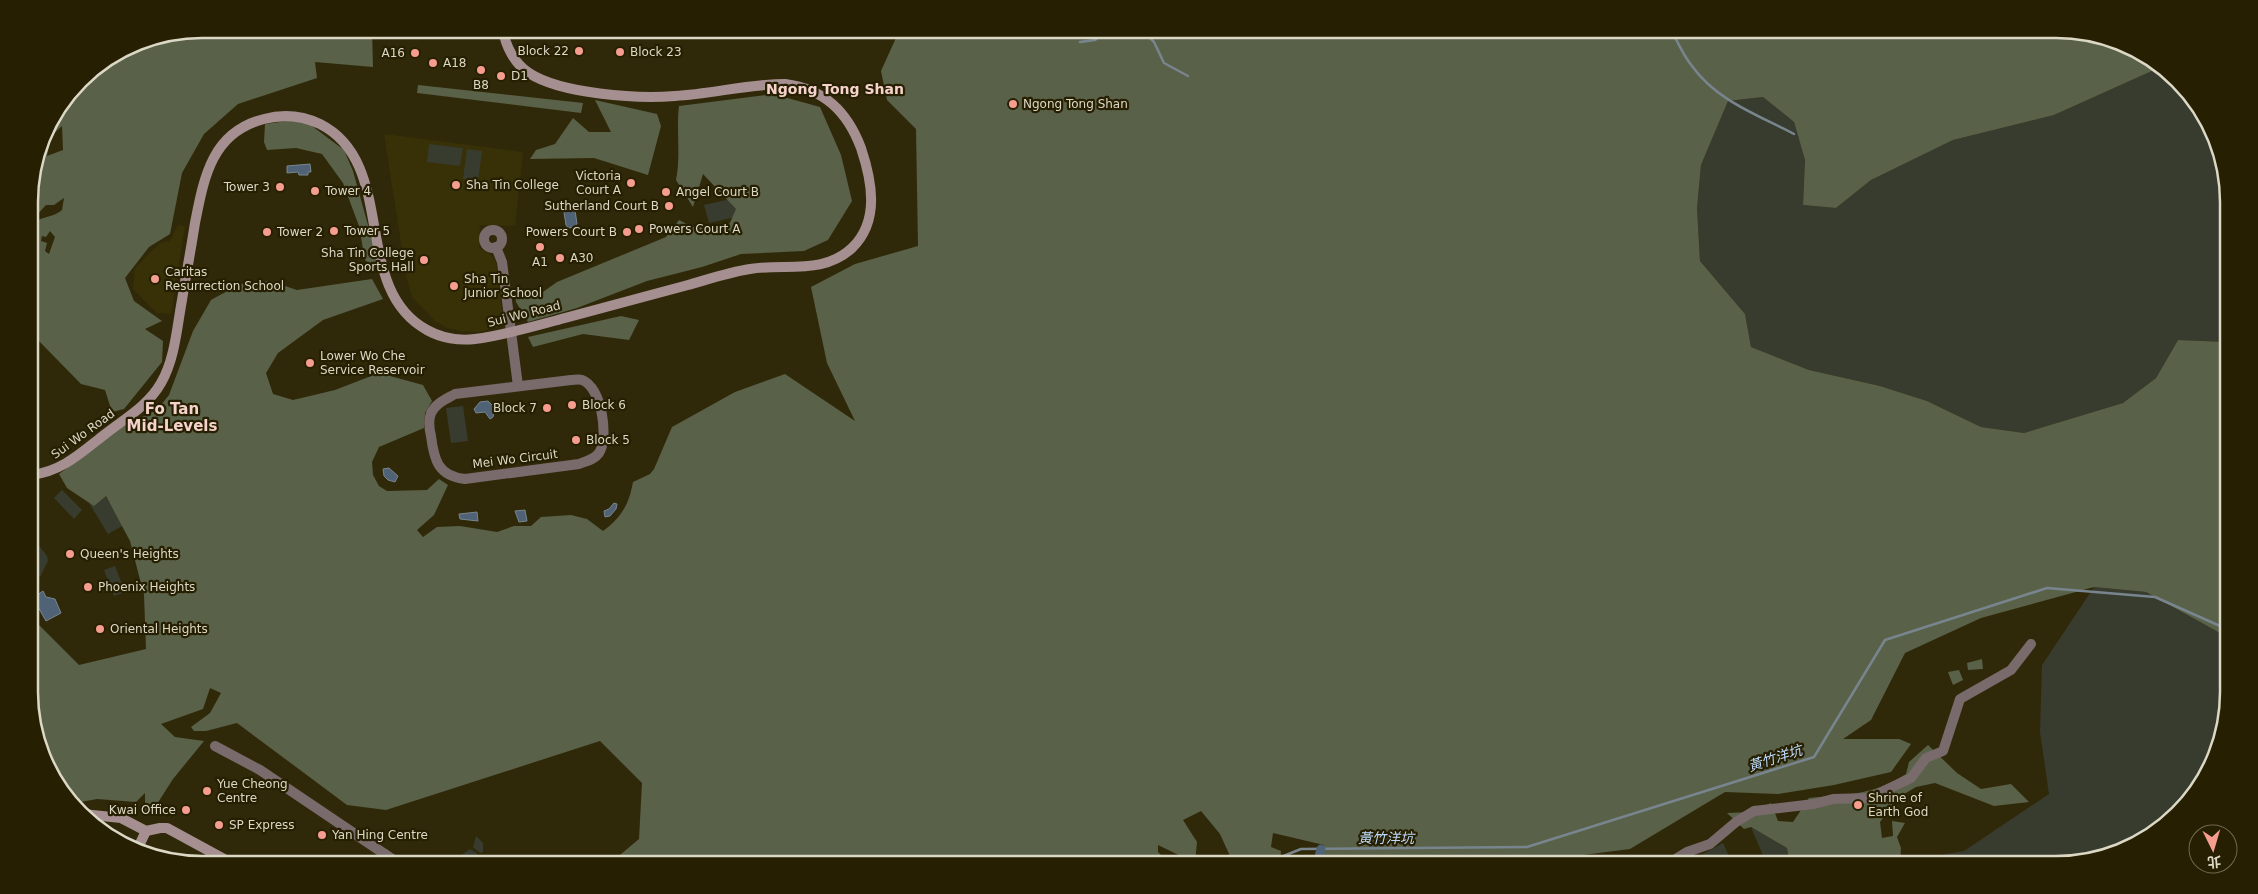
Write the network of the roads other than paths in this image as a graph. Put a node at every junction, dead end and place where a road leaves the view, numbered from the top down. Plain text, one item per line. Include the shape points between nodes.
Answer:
1 (504, 38) edge
2 (496, 247) dead end
3 (512, 332) junction
4 (518, 386) junction
5 (38, 474) edge
6 (2032, 644) dead end
7 (215, 746) dead end
8 (91, 814) edge
9 (146, 831) junction
10 (140, 844) edge
11 (385, 854) joint
12 (219, 856) edge
13 (388, 856) edge
14 (1680, 856) edge

1 - 3 street, Sui Wo Road via 514,58 528,73 548,82 624,97 649,98 785,84 821,94 838,108 853,130 866,165 872,196 870,215 861,237 850,250 828,263 810,267 743,270
2 - 3 street via 502,262
3 - 4 street
3 - 5 street, Sui Wo Road via 472,339 452,338 435,334 417,324 402,308 389,286 364,182 346,145 328,129 309,120 286,116 262,119 227,138 210,163 199,205 174,346 162,382 149,400 68,463
4 - 4 street, Mei Wo Circuit via 455,394 435,406 429,423 433,456 442,470 456,478 466,478 579,464 595,457 604,442 599,400 591,386 582,380
6 - 14 street via 2011,670 1960,699 1943,751 1926,758 1906,782 1865,799 1833,799 1754,811 1710,844
7 - 11 street via 260,770
8 - 9 street via 120,818
9 - 10 street
9 - 12 street via 160,828 175,832
11 - 13 street

